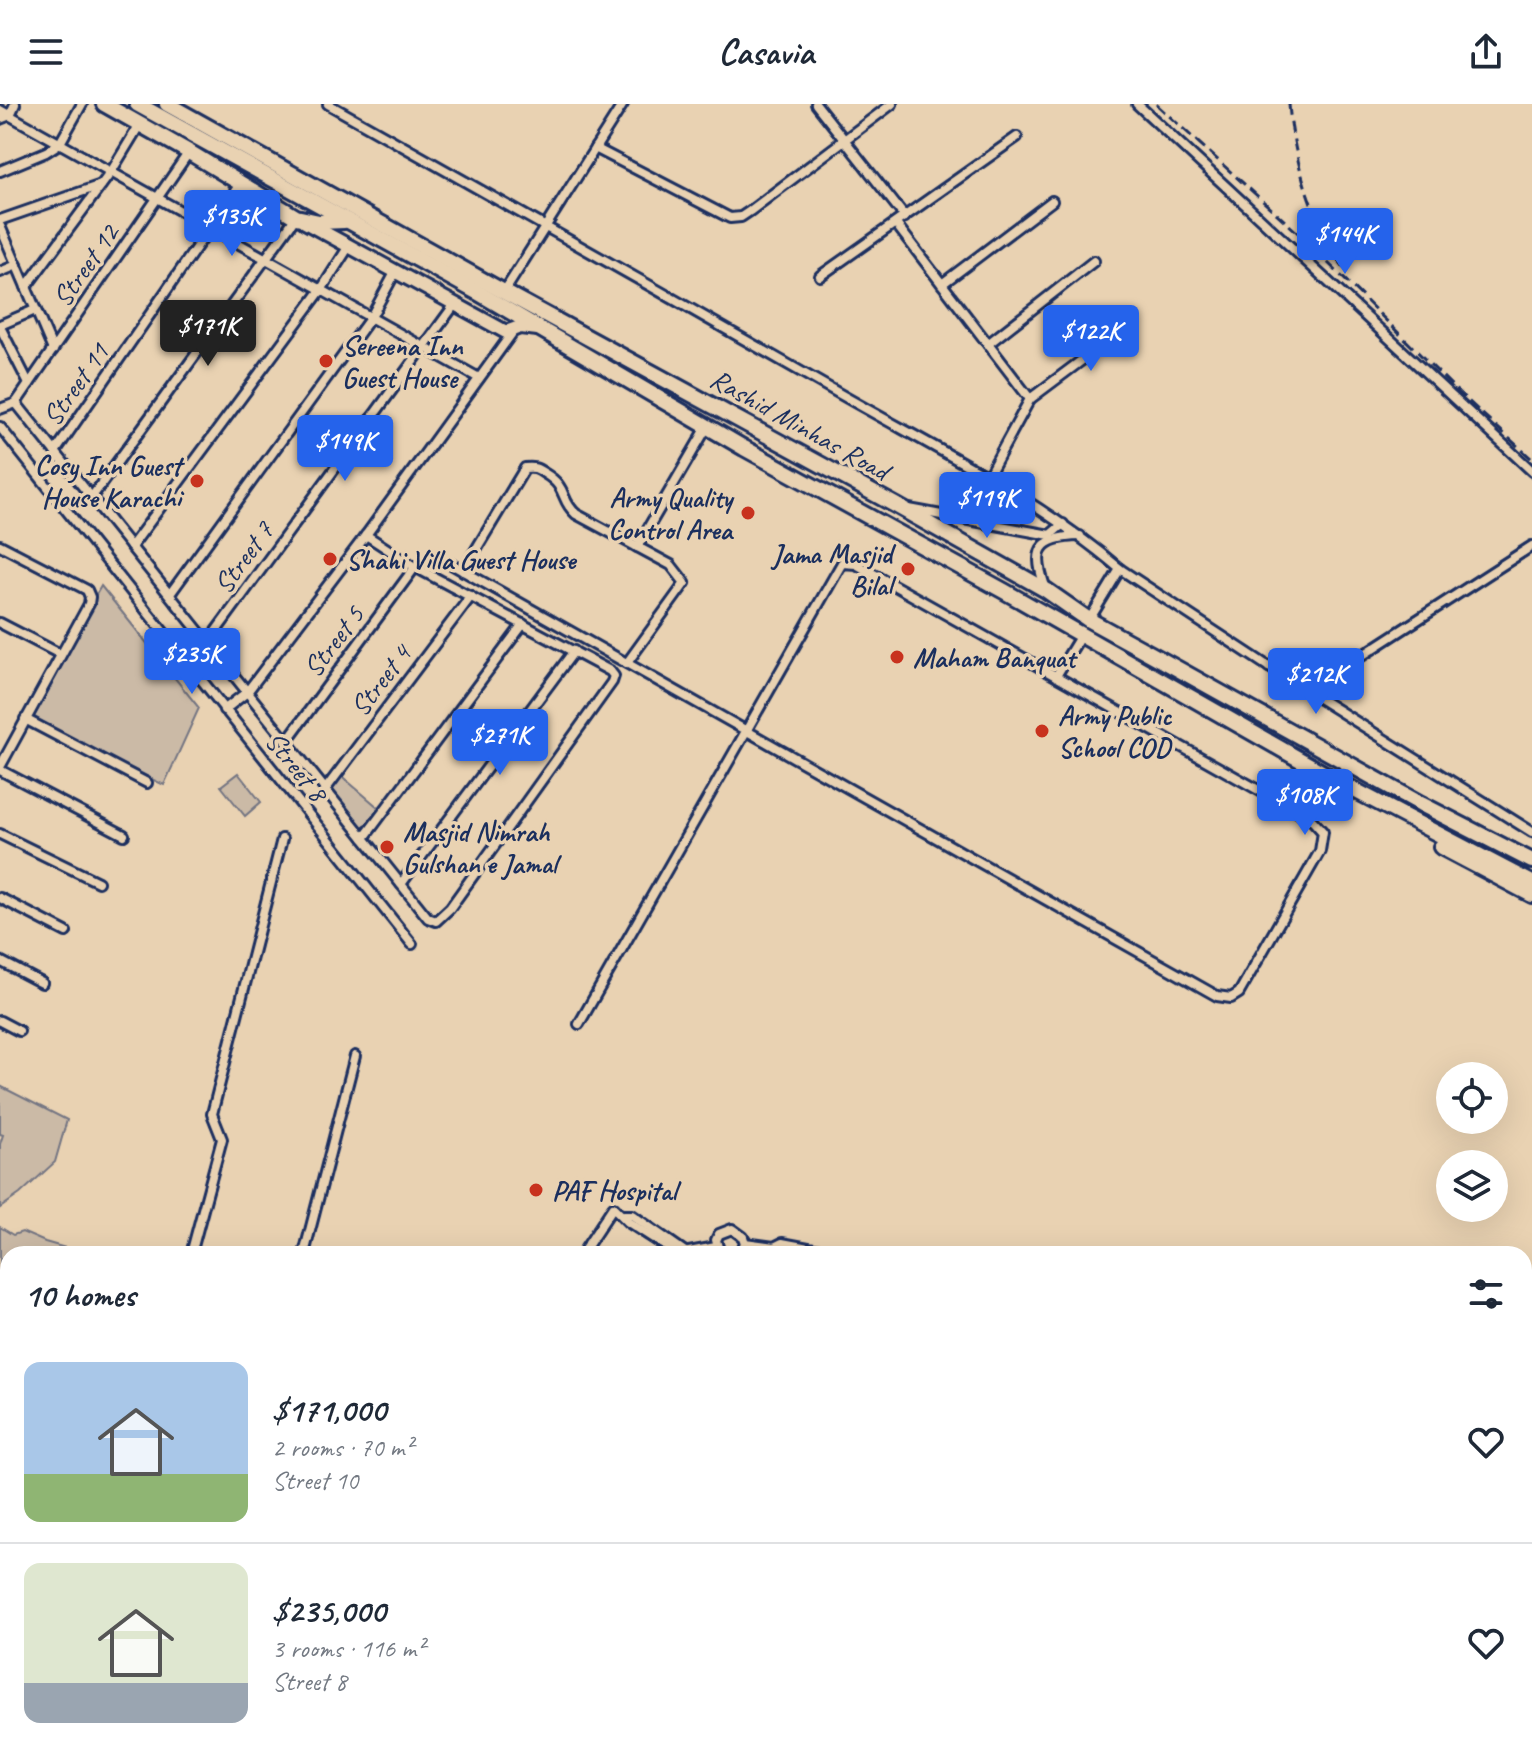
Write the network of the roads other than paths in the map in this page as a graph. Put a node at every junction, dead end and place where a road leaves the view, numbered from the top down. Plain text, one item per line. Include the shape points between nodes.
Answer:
1 (15, 104) edge
2 (82, 104) edge
3 (104, 104) edge
4 (137, 104) edge
5 (167, 104) edge
6 (328, 104) edge
7 (623, 104) edge
8 (816, 104) edge
9 (892, 104) edge
10 (1137, 104) edge
11 (0, 110) edge
12 (10, 115) junction
13 (0, 119) edge
14 (140, 124) junction
15 (1017, 137) dead end
16 (845, 140) junction
17 (60, 143) junction
18 (595, 148) junction
19 (189, 152) junction
20 (0, 171) edge
21 (111, 172) junction
22 (240, 184) junction
23 (101, 185) junction
24 (158, 198) junction
25 (1052, 201) dead end
26 (362, 213) junction
27 (296, 217) junction
28 (905, 217) junction
29 (0, 220) edge
30 (344, 221) junction
31 (896, 224) junction
32 (0, 226) edge
33 (545, 227) junction
34 (212, 228) junction
35 (349, 246) junction
36 (428, 250) junction
37 (413, 258) junction
38 (267, 259) junction
39 (1094, 261) dead end
40 (17, 265) junction
41 (396, 271) junction
42 (0, 272) edge
43 (820, 276) dead end
44 (942, 284) junction
45 (26, 287) junction
46 (321, 290) junction
47 (477, 292) junction
48 (504, 292) junction
49 (455, 304) junction
50 (35, 310) junction
51 (371, 317) junction
52 (1133, 322) dead end
53 (0, 326) edge
54 (516, 329) junction
55 (541, 330) junction
56 (988, 344) junction
57 (425, 348) junction
58 (53, 350) junction
59 (479, 378) junction
60 (29, 384) junction
61 (1030, 399) junction
62 (16, 403) junction
63 (0, 409) edge
64 (0, 427) edge
65 (707, 427) junction
66 (55, 452) junction
67 (1532, 471) edge
68 (987, 478) junction
69 (91, 498) junction
70 (897, 506) junction
71 (1063, 524) junction
72 (366, 535) junction
73 (1081, 536) junction
74 (0, 545) edge
75 (1532, 546) edge
76 (131, 547) junction
77 (637, 547) junction
78 (451, 564) dead end
79 (415, 567) junction
80 (1120, 569) junction
81 (463, 571) junction
82 (1046, 590) junction
83 (170, 594) junction
84 (471, 596) junction
85 (1089, 620) junction
86 (0, 623) edge
87 (523, 624) junction
88 (1081, 635) junction
89 (208, 642) junction
90 (574, 651) junction
91 (60, 654) junction
92 (627, 663) junction
93 (1269, 667) junction
94 (1056, 676) junction
95 (247, 692) junction
96 (224, 710) junction
97 (25, 719) junction
98 (747, 732) junction
99 (286, 742) junction
100 (0, 768) edge
101 (147, 783) dead end
102 (325, 790) junction
103 (1408, 820) junction
104 (1532, 832) edge
105 (0, 834) edge
106 (124, 835) dead end
107 (364, 838) junction
108 (282, 839) dead end
109 (1532, 861) edge
110 (98, 882) dead end
111 (1532, 883) edge
112 (401, 884) junction
113 (1532, 895) edge
114 (0, 898) edge
115 (66, 932) dead end
116 (412, 944) dead end
117 (0, 961) edge
118 (42, 983) dead end
119 (0, 1021) edge
120 (579, 1024) dead end
121 (19, 1031) dead end
122 (355, 1056) dead end
123 (745, 1243) junction
124 (193, 1246) edge
125 (306, 1246) edge
126 (587, 1246) edge
127 (676, 1246) edge
128 (719, 1246) edge
129 (744, 1246) edge
130 (767, 1246) edge
131 (776, 1246) edge
132 (798, 1246) edge

1 - 12 street
2 - 17 street
3 - 14 main road
4 - 30 main road, Rashid Minhas Road
5 - 26 main road, Rashid Minhas Road
6 - 33 street
7 - 18 street
8 - 16 street
9 - 16 street
10 - 67 street
11 - 12 street
12 - 13 street
12 - 17 street
14 - 19 main road
14 - 21 street
15 - 28 street
16 - 18 street via 750,211 730,218
16 - 28 street
17 - 20 street
17 - 21 street
18 - 33 street
19 - 22 main road
19 - 24 street, Street 12
21 - 23 street
21 - 24 street
22 - 27 main road
22 - 34 street, Street 11
23 - 29 street
23 - 45 street
24 - 34 street
24 - 58 street, Street 12
25 - 44 street
26 - 36 main road, Rashid Minhas Road
26 - 37 main road via 412,250
27 - 30 main road
27 - 35 main road
27 - 38 street
28 - 31 street
30 - 37 main road, Rashid Minhas Road
31 - 43 street
31 - 44 street
32 - 40 street
33 - 48 street
33 - 68 street
34 - 38 street
34 - 66 street, Street 11
35 - 41 main road
35 - 46 street
36 - 47 main road via 432,260
36 - 48 main road, Rashid Minhas Road
37 - 47 main road, Rashid Minhas Road
38 - 46 street
38 - 69 street
39 - 56 street
40 - 42 street
40 - 45 street
41 - 49 main road
41 - 51 street
44 - 56 street
45 - 50 street
46 - 51 street
46 - 76 street
47 - 55 main road, Rashid Minhas Road
48 - 70 main road, Rashid Minhas Road
49 - 54 main road via 506,332
49 - 57 street, Street 7
50 - 53 street
50 - 58 street
51 - 57 street
51 - 83 street
52 - 61 street
53 - 60 street
54 - 55 main road
54 - 59 street
55 - 65 main road, Rashid Minhas Road
56 - 61 street
57 - 59 street
57 - 89 street, Street 7
58 - 60 street, Street 12
59 - 72 street
60 - 62 street, Street 12
61 - 68 street
62 - 63 street
62 - 66 street
64 - 96 street, Street 8
65 - 77 street
65 - 88 main road, Rashid Minhas Road
66 - 69 street
68 - 71 street
69 - 76 street
70 - 71 street via 1050,535
70 - 82 main road, Rashid Minhas Road
71 - 73 street
72 - 79 street
72 - 95 street
73 - 80 street
73 - 82 street via 1053,539 1041,549 1037,560
74 - 91 street via 87,590 89,604
75 - 93 street via 1360,657
76 - 83 street
77 - 81 street via 576,514 558,482 529,467
77 - 92 street via 671,565 685,583
78 - 81 street
79 - 84 street
79 - 99 street, Street 5
80 - 85 street
80 - 93 street
81 - 92 street
82 - 85 main road, Rashid Minhas Road
83 - 89 street
84 - 87 street
84 - 102 street, Street 4
85 - 109 main road, Rashid Minhas Road
86 - 91 street
87 - 90 street
87 - 107 street
88 - 94 street
88 - 103 main road, Rashid Minhas Road
89 - 95 street
90 - 112 street
90 - 112 street via 610,671 612,682 450,908 432,922
91 - 97 street
92 - 98 street
93 - 104 street
94 - 98 street via 856,564 842,563
94 - 98 street via 1312,820 1323,832 1320,851 1239,993 1231,998 1217,996
95 - 96 street
95 - 99 street
96 - 116 street, Street 8
97 - 100 street
97 - 101 street
98 - 120 street
99 - 102 street
100 - 106 street
102 - 107 street
103 - 111 main road, Rashid Minhas Road
103 - 113 main road via 1436,844
105 - 110 street
107 - 112 street
108 - 124 street via 212,1114 222,1139
114 - 115 street
117 - 118 street
119 - 121 street
122 - 125 street
123 - 128 street via 739,1232 725,1230 719,1234
123 - 129 street
123 - 130 street
126 - 127 street via 613,1207
131 - 132 street

